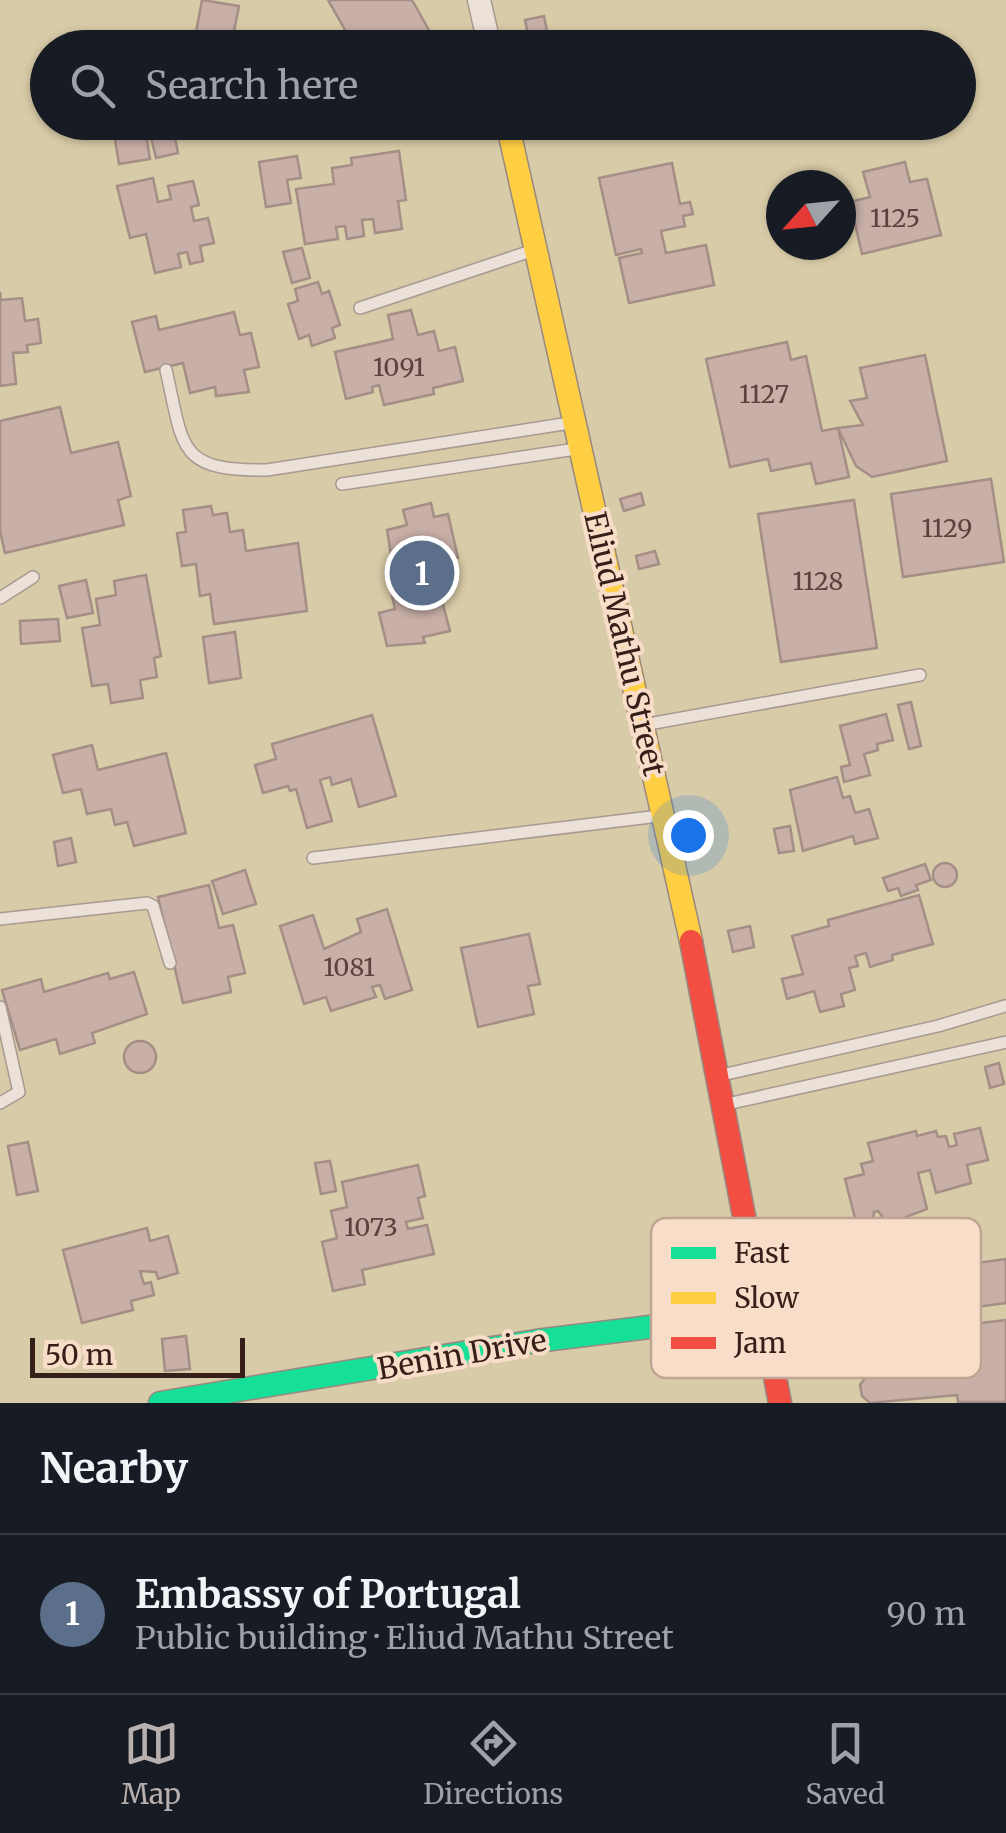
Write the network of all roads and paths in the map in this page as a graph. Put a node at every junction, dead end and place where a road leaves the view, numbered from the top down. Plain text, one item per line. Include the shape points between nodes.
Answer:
1 (479, 0) edge
2 (486, 30) edge
3 (511, 140) edge
4 (536, 250) junction
5 (360, 308) dead end
6 (166, 370) dead end
7 (574, 422) junction
8 (580, 449) junction
9 (342, 484) dead end
10 (33, 577) dead end
11 (0, 598) edge
12 (920, 675) dead end
13 (642, 725) junction
14 (663, 816) junction
15 (313, 858) dead end
16 (0, 919) edge
17 (170, 962) dead end
18 (1004, 1006) edge
19 (0, 1007) edge
20 (1006, 1042) edge
21 (719, 1075) junction
22 (0, 1103) edge
23 (724, 1104) junction
24 (746, 1218) edge
25 (651, 1326) edge
26 (776, 1378) edge
27 (219, 1400) edge
28 (160, 1403) edge
29 (780, 1403) edge

1 - 2 street
3 - 4 street, Eliud Mathu Street
4 - 5 lane
4 - 7 street, Eliud Mathu Street
6 - 7 lane via 189,452 202,465 227,470 267,470
7 - 8 street, Eliud Mathu Street
8 - 9 lane
8 - 13 street, Eliud Mathu Street
10 - 11 lane
12 - 13 lane
13 - 14 street, Eliud Mathu Street
14 - 15 lane
14 - 21 street, Eliud Mathu Street
16 - 17 lane via 148,903
18 - 21 lane
19 - 22 lane via 18,1092
20 - 23 lane
21 - 23 street, Eliud Mathu Street
23 - 24 street, Eliud Mathu Street
25 - 27 street, Benin Drive
26 - 29 street, Eliud Mathu Street
27 - 28 street, Benin Drive

